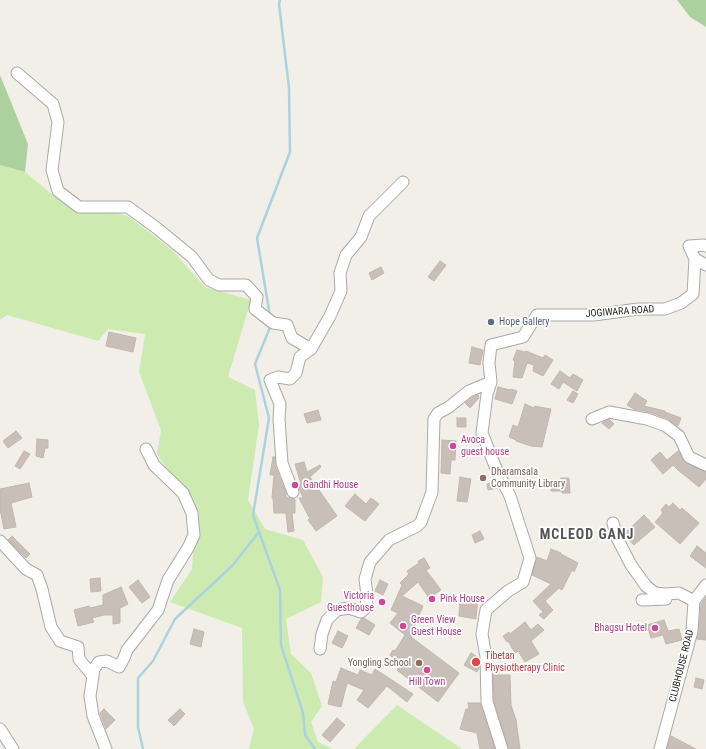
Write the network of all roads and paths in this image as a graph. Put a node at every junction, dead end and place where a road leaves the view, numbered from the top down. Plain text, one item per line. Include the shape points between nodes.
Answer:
1 (17, 73) dead end
2 (403, 182) dead end
3 (706, 246) edge
4 (695, 259) junction
5 (706, 265) edge
6 (311, 349) junction
7 (491, 382) junction
8 (592, 419) dead end
9 (146, 449) dead end
10 (706, 465) edge
11 (293, 492) dead end
12 (614, 523) dead end
13 (0, 541) edge
14 (706, 585) edge
15 (642, 600) dead end
16 (694, 602) junction
17 (320, 649) dead end
18 (92, 675) junction
19 (0, 729) edge
20 (13, 749) edge
21 (106, 749) edge
22 (502, 749) edge
23 (660, 749) edge

1 - 6 street via 52,104 58,122 52,170 58,191 79,207 128,207 192,258 209,280 219,285 246,286 257,297 255,310 273,323 287,325 292,338
2 - 6 street via 370,216 361,237 346,255 340,272 340,291 330,316
3 - 4 street, JOGIWARA ROAD via 689,246
4 - 5 street
4 - 7 street, JOGIWARA ROAD via 693,294 681,303 665,309 638,309 594,315 537,315 523,337 491,345
6 - 11 street via 300,357 296,373 290,379 278,377 270,380 280,404 282,462
7 - 17 street via 469,391 438,413 434,419 432,492 421,522 389,540 370,562 365,579 366,608 361,612 350,608 337,610 327,620
7 - 22 street, JOGIWARA ROAD via 486,394 482,433 510,496 530,558 522,582 486,610 482,634 486,657 487,702
8 - 10 street via 608,412 647,419 666,426 679,436 689,457
9 - 18 street via 154,465 183,493 192,513 194,535 168,580 158,610 127,650 119,667 107,661 99,662
12 - 16 street via 631,565 646,586 655,593 679,593
13 - 18 street via 26,569 37,575 51,627 60,641 78,647 79,659
14 - 16 street
15 - 16 street via 677,599
16 - 23 street, CLUBHOUSE ROAD via 692,631
18 - 21 street via 90,696 93,716
19 - 20 street

